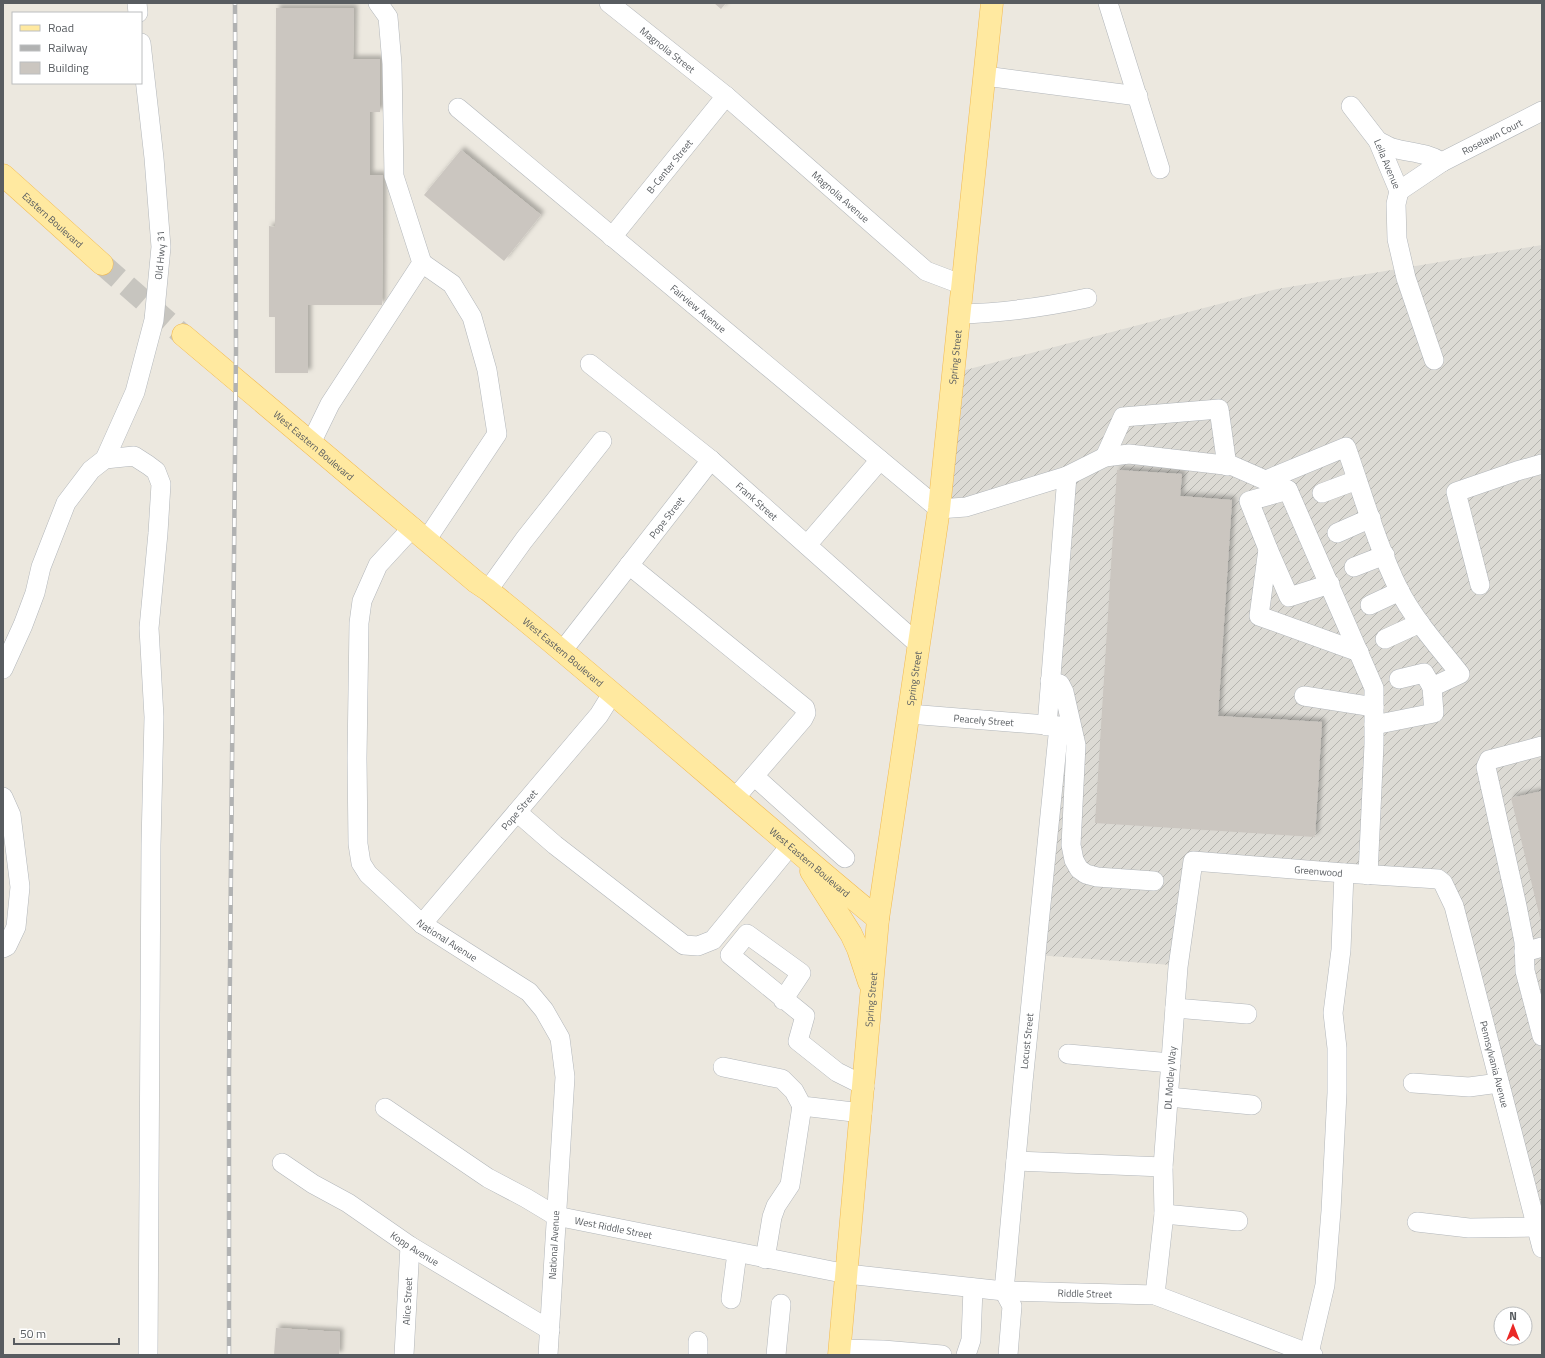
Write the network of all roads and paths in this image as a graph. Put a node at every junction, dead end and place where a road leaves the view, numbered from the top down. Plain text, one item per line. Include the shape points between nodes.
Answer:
1 (378, 3) edge
2 (609, 3) edge
3 (992, 3) edge
4 (1108, 3) edge
5 (142, 52) edge
6 (985, 76) junction
7 (726, 96) junction
8 (1138, 96) junction
9 (1351, 106) dead end
10 (458, 108) dead end
11 (1542, 111) edge
12 (1378, 141) junction
13 (1442, 162) junction
14 (1160, 169) dead end
15 (4, 178) edge
16 (1399, 191) junction
17 (612, 237) junction
18 (422, 263) junction
19 (102, 264) tunnel mouth
20 (963, 285) junction
21 (1087, 298) dead end
22 (960, 314) junction
23 (183, 335) tunnel mouth
24 (1434, 360) dead end
25 (590, 364) dead end
26 (602, 441) dead end
27 (312, 443) junction
28 (1105, 457) junction
29 (105, 459) junction
30 (711, 460) junction
31 (880, 460) junction
32 (1542, 464) edge
33 (1227, 466) junction
34 (1068, 476) junction
35 (1266, 480) junction
36 (1357, 480) junction
37 (1288, 490) junction
38 (1322, 493) dead end
39 (939, 509) junction
40 (1371, 518) junction
41 (420, 533) junction
42 (1337, 533) dead end
43 (807, 545) junction
44 (1268, 549) junction
45 (1385, 555) junction
46 (629, 566) junction
47 (1354, 567) dead end
48 (1330, 584) junction
49 (1480, 585) dead end
50 (488, 590) junction
51 (1400, 591) junction
52 (1370, 605) dead end
53 (1420, 623) junction
54 (1385, 639) dead end
55 (918, 644) junction
56 (562, 650) junction
57 (1359, 652) junction
58 (3, 669) edge
59 (1399, 679) dead end
60 (1050, 681) junction
61 (1432, 687) junction
62 (616, 695) junction
63 (1304, 696) dead end
64 (909, 714) junction
65 (1374, 716) junction
66 (1053, 726) junction
67 (1542, 746) edge
68 (754, 776) junction
69 (3, 796) edge
70 (735, 798) junction
71 (517, 812) junction
72 (795, 850) junction
73 (845, 858) dead end
74 (1192, 861) joint
75 (1344, 873) junction
76 (1368, 875) junction
77 (1154, 881) dead end
78 (1443, 883) joint
79 (878, 919) junction
80 (422, 924) junction
81 (3, 948) edge
82 (1533, 950) edge
83 (872, 991) junction
84 (783, 1000) dead end
85 (1176, 1008) junction
86 (1246, 1014) dead end
87 (1542, 1036) edge
88 (1068, 1054) dead end
89 (1171, 1063) junction
90 (723, 1067) dead end
91 (1413, 1083) dead end
92 (1499, 1083) junction
93 (865, 1086) junction
94 (1169, 1097) junction
95 (1252, 1105) dead end
96 (802, 1106) junction
97 (385, 1108) dead end
98 (862, 1114) junction
99 (1016, 1161) junction
100 (282, 1163) dead end
101 (1163, 1167) junction
102 (1164, 1214) junction
103 (556, 1216) junction
104 (1238, 1221) dead end
105 (1417, 1222) dead end
106 (1536, 1227) junction
107 (410, 1246) junction
108 (1542, 1248) edge
109 (737, 1253) junction
110 (765, 1259) junction
111 (847, 1274) junction
112 (973, 1288) junction
113 (1004, 1291) junction
114 (1155, 1296) junction
115 (731, 1299) dead end
116 (781, 1304) dead end
117 (550, 1330) junction
118 (840, 1352) edge
119 (1311, 1354) edge
120 (148, 1355) edge
121 (404, 1355) edge
122 (548, 1355) edge
123 (776, 1355) edge
124 (942, 1355) edge
125 (966, 1355) edge
126 (1008, 1355) edge

1 - 18 street via 388,17 392,64 394,176
2 - 7 street, Magnolia Street
3 - 6 main road, Spring Street
4 - 8 street
5 - 29 street, Old Hwy 31 via 161,247 156,305 151,335 135,392
6 - 8 street
6 - 20 main road, Spring Street
7 - 17 street, B-Center Street
7 - 20 street, Magnolia Avenue via 926,271
8 - 14 street
9 - 12 street, Leila Avenue
10 - 17 street, Fairview Avenue
11 - 13 street, Roselawn Court
12 - 13 street via 1392,148 1434,157
12 - 16 street, Leila Avenue
13 - 16 street, Roselawn Court
15 - 19 main road, Eastern Boulevard
16 - 24 street, Leila Avenue via 1396,204 1397,233 1406,278
17 - 31 street, Fairview Avenue
18 - 27 street via 330,404
18 - 41 street, National Avenue via 452,284 472,317 487,370 497,434
20 - 22 main road, Spring Street
21 - 22 street via 1040,308
22 - 39 main road, Spring Street
23 - 27 main road, West Eastern Boulevard
25 - 30 street, Frank Street
26 - 50 street
27 - 41 main road, West Eastern Boulevard
28 - 33 street via 1129,454
28 - 33 street via 1124,417 1219,409
28 - 34 street
29 - 58 street via 91,470 66,503 41,567 23,625
29 - 120 street via 134,456 156,471 161,484 149,628 154,717
30 - 43 street, Frank Street
30 - 46 street, Pope Street
31 - 39 street, Fairview Avenue
31 - 43 street
32 - 49 street via 1456,492
33 - 35 street via 1233,466
34 - 39 street via 966,508
34 - 60 street, Locust Street
35 - 36 street via 1346,447
35 - 37 street
36 - 38 street
36 - 40 street
37 - 44 street via 1249,501
37 - 48 street
39 - 55 main road, Spring Street
40 - 42 street
40 - 45 street
41 - 50 main road, West Eastern Boulevard
41 - 80 street, National Avenue via 378,565 362,601 359,623 357,750 358,836 361,863 368,874
43 - 55 street, Frank Street
44 - 48 street via 1289,597
44 - 57 street via 1259,616
45 - 47 street
45 - 51 street
46 - 56 street, Pope Street
46 - 68 street via 804,708 806,713 803,719
48 - 57 street
50 - 56 main road, West Eastern Boulevard
51 - 52 street
51 - 53 street
53 - 54 street
53 - 61 street via 1460,674
55 - 64 main road, Spring Street
56 - 62 main road, West Eastern Boulevard
57 - 65 street via 1374,688
59 - 61 street via 1424,673
60 - 66 street, Locust Street
60 - 77 street via 1060,684 1064,692 1075,735 1071,845 1074,860 1082,871 1097,877
61 - 65 street via 1434,713
62 - 70 main road, West Eastern Boulevard
62 - 71 street, Pope Street via 607,702 599,715
63 - 65 street
64 - 66 street, Peacely Street
64 - 79 main road, Spring Street
65 - 76 street
66 - 99 street, Locust Street
67 - 82 street via 1489,760 1486,767 1517,906
68 - 70 street
68 - 73 street
69 - 81 street via 11,815 20,887 16,927 7,946
70 - 72 main road, West Eastern Boulevard
71 - 72 street via 555,845 684,945 698,946 713,940
71 - 80 street, Pope Street
72 - 79 main road, West Eastern Boulevard
72 - 83 main road via 851,934
74 - 75 street, Greenwood
74 - 85 street, DL Motley Way via 1178,967
75 - 76 street, Greenwood
75 - 119 street via 1340,950 1333,1013 1337,1048 1337,1093 1331,1211 1325,1284
76 - 78 street, Greenwood via 1438,879
78 - 92 street, Pennsylvania Avenue via 1454,906
79 - 83 main road, Spring Street
80 - 103 street, National Avenue via 528,992 544,1010 560,1038 565,1077
82 - 87 street via 1525,971
83 - 93 main road, Spring Street
84 - 93 street via 805,1016 798,1041 837,1072
85 - 86 street
85 - 89 street, DL Motley Way
88 - 89 street
89 - 94 street, DL Motley Way
90 - 96 street via 782,1078 794,1091
91 - 92 street via 1469,1087
92 - 106 street, Pennsylvania Avenue
93 - 98 main road, Spring Street
94 - 95 street
94 - 101 street, DL Motley Way
96 - 98 street
96 - 110 street via 790,1185 772,1217
97 - 103 street, West Riddle Street via 488,1178
98 - 111 main road, Spring Street
99 - 101 street
99 - 113 street, Locust Street
100 - 107 street, Kopp Avenue via 348,1203
101 - 102 street, DL Motley Way
102 - 104 street
102 - 114 street, DL Motley Way
103 - 109 street, West Riddle Street
103 - 117 street, National Avenue
105 - 106 street via 1469,1228
106 - 108 street, Pennsylvania Avenue
107 - 117 street, Kopp Avenue
107 - 121 street, Alice Street
109 - 110 street, West Riddle Street
109 - 115 street
110 - 111 street, West Riddle Street
111 - 112 street, Riddle Street
111 - 118 main road, Spring Street
112 - 113 street, Riddle Street
112 - 125 street via 971,1340
113 - 114 street, Riddle Street
113 - 126 street, Locust Street via 1012,1306
114 - 119 street, Riddle Street
116 - 123 street
117 - 122 street, National Avenue
118 - 124 street via 883,1350

